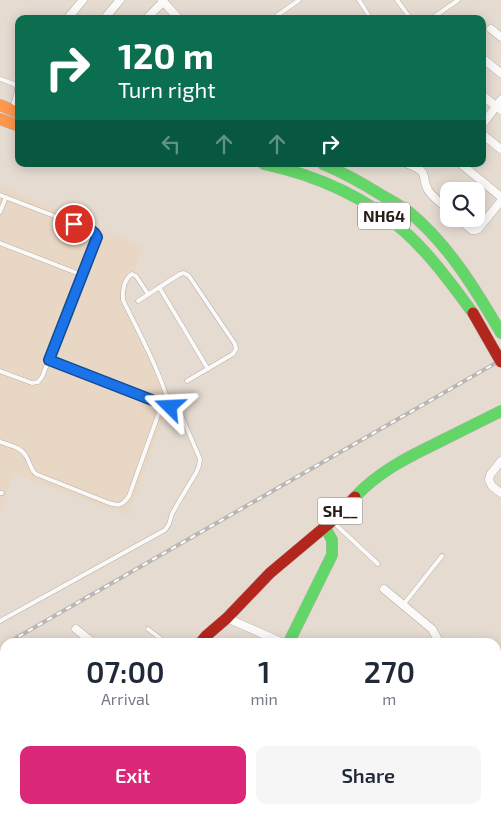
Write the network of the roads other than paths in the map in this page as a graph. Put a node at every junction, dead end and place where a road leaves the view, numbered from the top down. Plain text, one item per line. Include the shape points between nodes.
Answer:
1 (83, 0) edge
2 (120, 0) edge
3 (300, 0) edge
4 (359, 0) edge
5 (397, 0) edge
6 (458, 0) edge
7 (163, 1) edge
8 (70, 15) edge
9 (107, 15) edge
10 (150, 15) edge
11 (175, 15) edge
12 (278, 15) edge
13 (368, 15) edge
14 (408, 15) edge
15 (437, 15) edge
16 (491, 29) dead end
17 (501, 37) edge
18 (486, 61) edge
19 (501, 73) edge
20 (0, 79) edge
21 (15, 85) edge
22 (486, 97) edge
23 (0, 105) edge
24 (499, 105) edge
25 (15, 111) edge
26 (0, 119) edge
27 (486, 120) edge
28 (15, 125) edge
29 (486, 137) edge
30 (501, 149) edge
31 (277, 167) edge
32 (332, 167) edge
33 (417, 167) edge
34 (465, 167) edge
35 (0, 195) edge
36 (6, 197) junction
37 (501, 197) edge
38 (440, 201) edge
39 (501, 201) edge
40 (0, 212) edge
41 (485, 220) edge
42 (468, 227) edge
43 (480, 227) edge
44 (0, 243) edge
45 (82, 275) junction
46 (159, 287) junction
47 (148, 294) junction
48 (138, 301) dead end
49 (501, 334) edge
50 (49, 360) junction
51 (501, 362) edge
52 (208, 369) junction
53 (0, 370) edge
54 (187, 381) dead end
55 (162, 404) junction
56 (170, 407) junction
57 (501, 411) edge
58 (0, 442) edge
59 (501, 461) edge
60 (501, 493) edge
61 (328, 524) junction
62 (442, 556) dead end
63 (378, 564) dead end
64 (384, 589) dead end
65 (403, 605) junction
66 (227, 618) junction
67 (0, 621) edge
68 (148, 628) dead end
69 (76, 629) dead end
70 (87, 638) edge
71 (160, 638) edge
72 (204, 638) edge
73 (272, 638) edge
74 (291, 638) edge
75 (437, 638) edge

1 - 8 street
2 - 9 street
3 - 12 lane
4 - 13 lane
5 - 14 lane
6 - 15 lane
7 - 10 street
7 - 11 street
16 - 17 street
18 - 19 street
20 - 21 lane
22 - 24 street
23 - 25 main road
24 - 27 street
26 - 28 main road
29 - 30 street
31 - 51 main road, NH64, bridge via 307,174 329,184 377,210 404,232 453,286
32 - 49 main road, NH64 via 411,213 454,261
33 - 38 street via 423,173 429,191
34 - 37 street
35 - 36 lane
36 - 40 lane
36 - 45 lane via 96,233
39 - 41 street
42 - 43 street via 475,230
44 - 45 lane
45 - 50 lane
46 - 47 lane
46 - 52 lane
46 - 52 lane via 180,274 189,276 236,344 233,354
47 - 48 lane
47 - 56 lane via 136,276 128,277 123,300 156,367
50 - 53 lane via 38,382 32,383
50 - 55 lane
52 - 54 lane
55 - 56 lane
55 - 58 lane via 129,496 124,503 117,505 36,474 26,454
56 - 67 lane via 182,417 200,459 196,474 172,514 170,524
57 - 61 main road, SH__ via 382,473 360,490
59 - 60 street via 488,480
61 - 63 lane
61 - 66 main road, SH__ via 270,573
61 - 74 main road via 334,543 332,555
62 - 65 lane
64 - 65 street
65 - 75 street via 432,629
66 - 72 main road, SH__
66 - 73 street
68 - 71 lane
69 - 70 street

